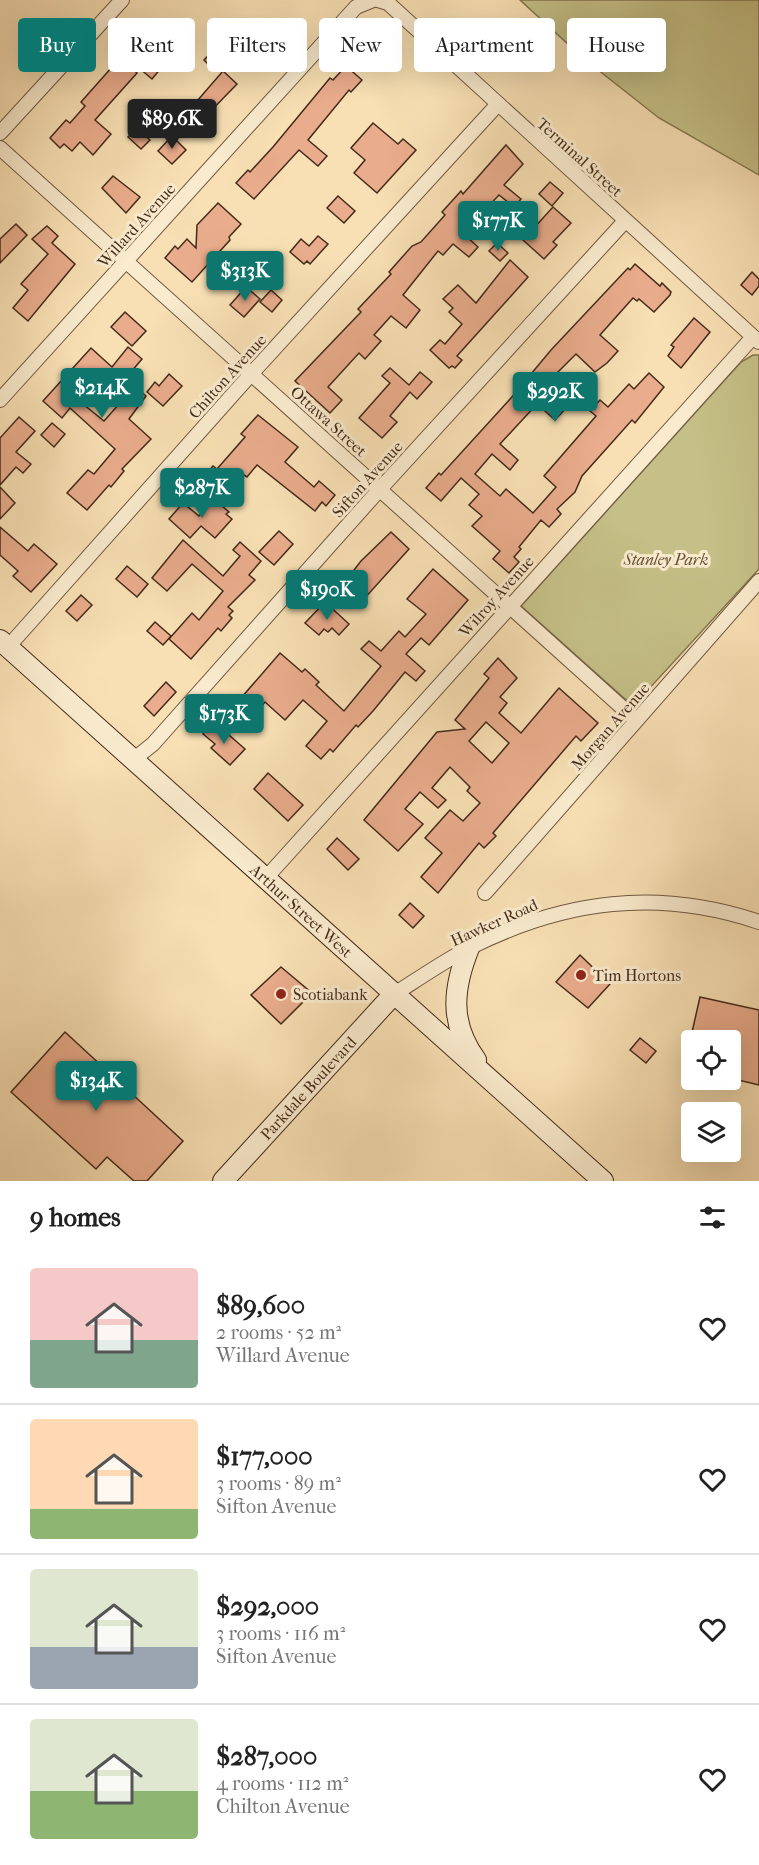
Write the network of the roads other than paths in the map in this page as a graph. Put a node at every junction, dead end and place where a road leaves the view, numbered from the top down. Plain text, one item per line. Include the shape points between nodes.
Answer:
1 (122, 0) edge
2 (373, 0) edge
3 (378, 0) edge
4 (498, 104) junction
5 (0, 133) edge
6 (0, 148) edge
7 (626, 221) junction
8 (125, 261) junction
9 (756, 339) edge
10 (252, 373) junction
11 (0, 400) edge
12 (380, 489) junction
13 (759, 581) edge
14 (509, 605) junction
15 (4, 644) edge
16 (636, 720) junction
17 (133, 760) junction
18 (265, 879) junction
19 (485, 892) dead end
20 (759, 921) edge
21 (470, 948) junction
22 (393, 995) junction
23 (488, 1077) junction
24 (223, 1181) edge
25 (603, 1181) edge

1 - 5 street
2 - 8 street, Willard Avenue via 356,7
3 - 4 street, Terminal Street via 388,3
4 - 7 street, Terminal Street
4 - 10 street, Chilton Avenue
6 - 8 street, Ottawa Street
7 - 9 street, Terminal Street
7 - 12 street, Sifton Avenue
8 - 10 street, Ottawa Street
8 - 11 street, Willard Avenue
9 - 14 street, Wilroy Avenue
10 - 12 street, Ottawa Street
10 - 15 street, Chilton Avenue
12 - 14 street, Ottawa Street
12 - 17 street, Sifton Avenue via 160,736
13 - 16 street, Morgan Avenue
14 - 16 street, Ottawa Street
14 - 18 street, Wilroy Avenue
15 - 17 main road, Arthur Street West
16 - 19 street, Morgan Avenue
17 - 18 main road, Arthur Street West
18 - 22 main road, Arthur Street West
20 - 21 street, Hawker Road via 691,904 643,901 587,906 530,920
21 - 22 street, Hawker Road
21 - 23 main road via 459,972 456,1016 472,1055
22 - 23 main road, Arthur Street West
22 - 24 main road, Parkdale Boulevard
23 - 25 main road, Arthur Street West

